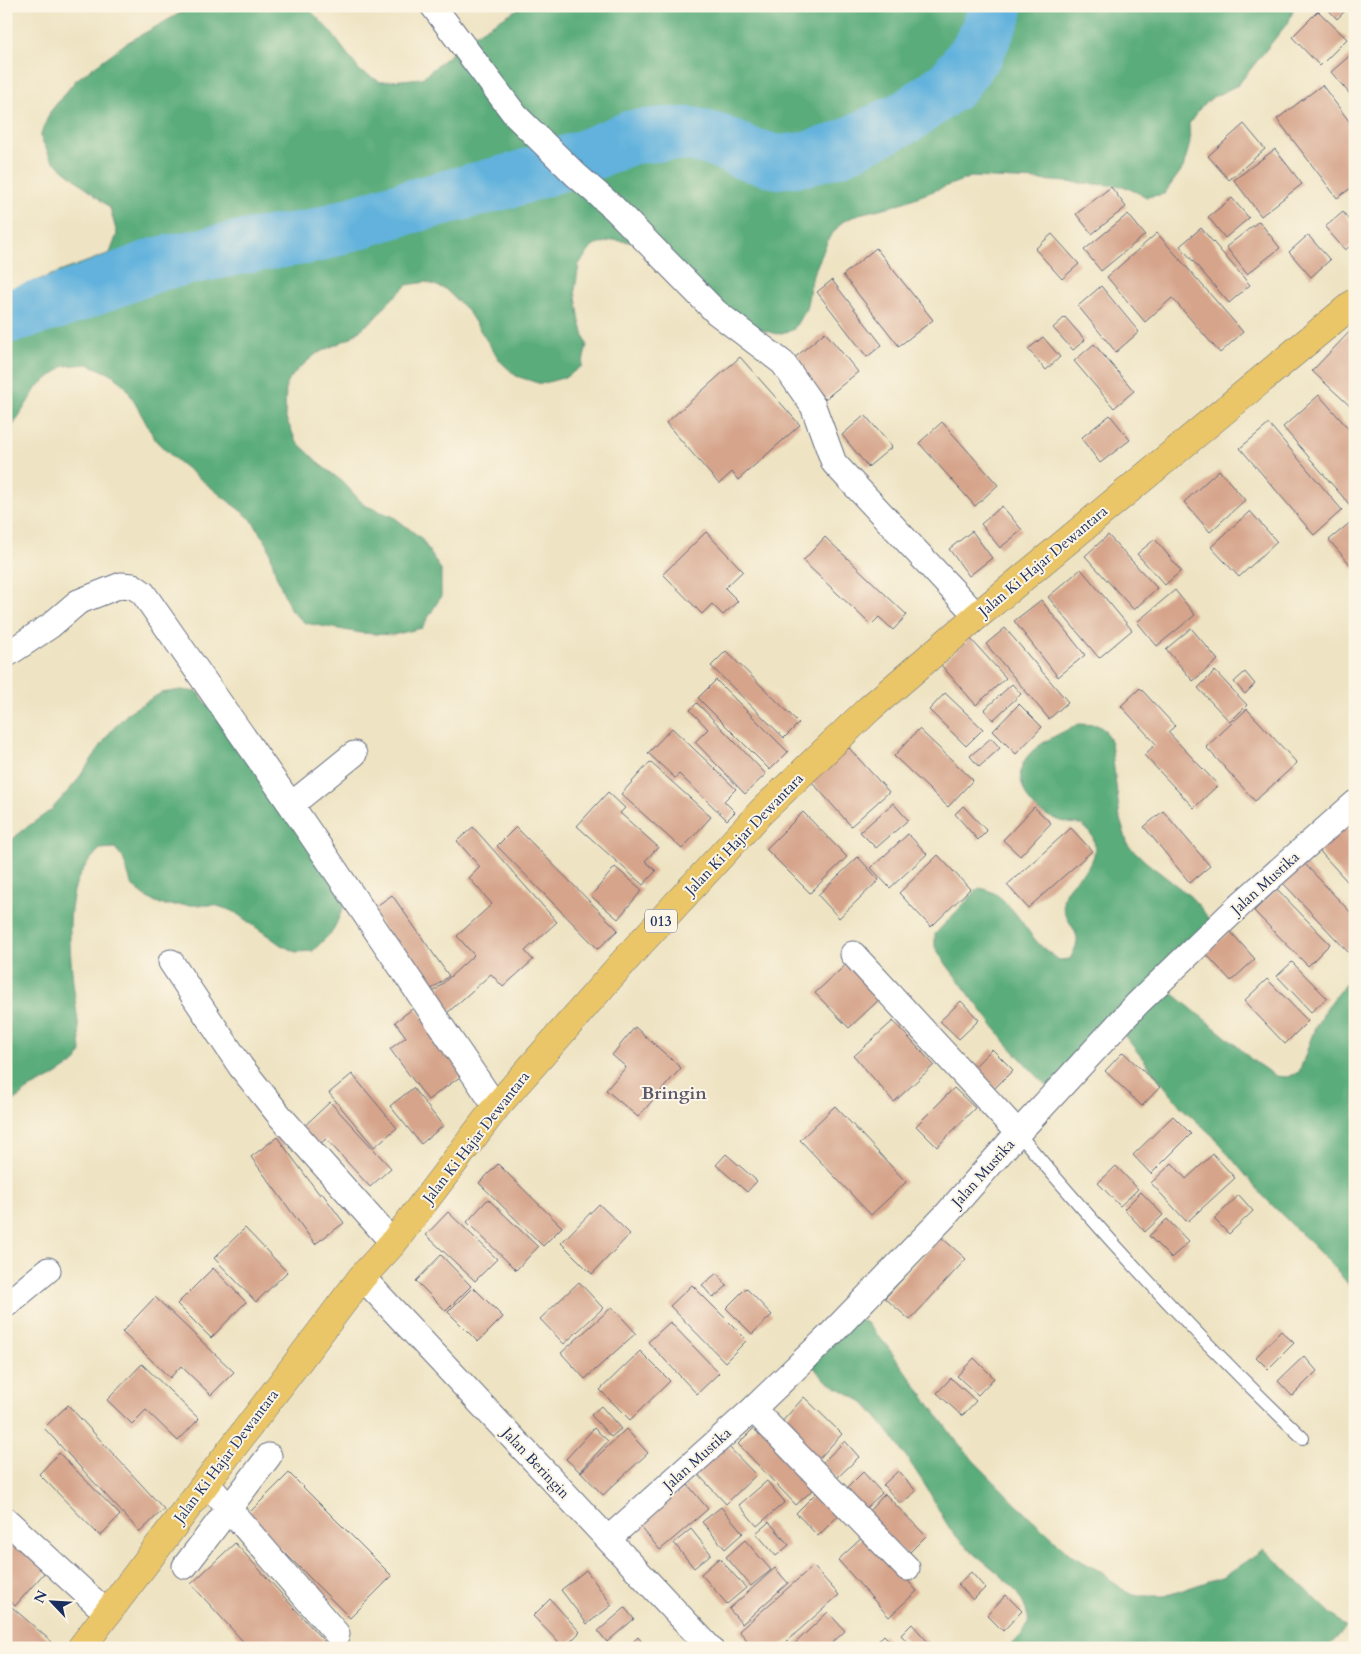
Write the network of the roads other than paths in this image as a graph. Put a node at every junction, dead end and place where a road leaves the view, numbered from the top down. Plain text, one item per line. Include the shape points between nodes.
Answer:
1 (433, 6) edge
2 (1355, 302) edge
3 (978, 616) junction
4 (6, 655) edge
5 (354, 754) dead end
6 (1355, 803) edge
7 (290, 805) junction
8 (853, 954) dead end
9 (171, 962) dead end
10 (496, 1107) junction
11 (1018, 1133) junction
12 (393, 1243) junction
13 (48, 1270) dead end
14 (362, 1278) junction
15 (6, 1305) edge
16 (753, 1409) junction
17 (1302, 1438) dead end
18 (269, 1456) dead end
19 (206, 1482) junction
20 (229, 1508) junction
21 (6, 1520) edge
22 (608, 1539) junction
23 (185, 1566) dead end
24 (907, 1568) dead end
25 (107, 1614) junction
26 (337, 1634) dead end
27 (81, 1648) edge
28 (710, 1648) edge

1 - 3 street via 516,116 614,208 716,312 783,363 813,406 834,463
2 - 3 main road, Jalan Ki Hajar Dewantara / 013
3 - 10 main road, Jalan Ki Hajar Dewantara / 013 via 869,709 762,811
4 - 7 street via 50,626 78,602 121,585 133,586 143,593
5 - 7 street
6 - 11 street, Jalan Mustika via 1243,902 1137,1004
7 - 10 street
8 - 11 street
9 - 12 street via 241,1067 274,1109
10 - 12 main road, Jalan Ki Hajar Dewantara / 013
11 - 16 street, Jalan Mustika via 945,1216
11 - 17 lane via 1129,1262
12 - 14 main road, Jalan Ki Hajar Dewantara / 013
13 - 15 street
14 - 19 main road, Jalan Ki Hajar Dewantara / 013
14 - 22 street, Jalan Beringin
16 - 22 street, Jalan Mustika
16 - 24 street
18 - 20 street
19 - 20 street
19 - 25 main road, Jalan Ki Hajar Dewantara / 013
20 - 23 street
20 - 26 street
21 - 25 street
22 - 28 street, Jalan Beringin
25 - 27 main road, Jalan Ki Hajar Dewantara / 013

